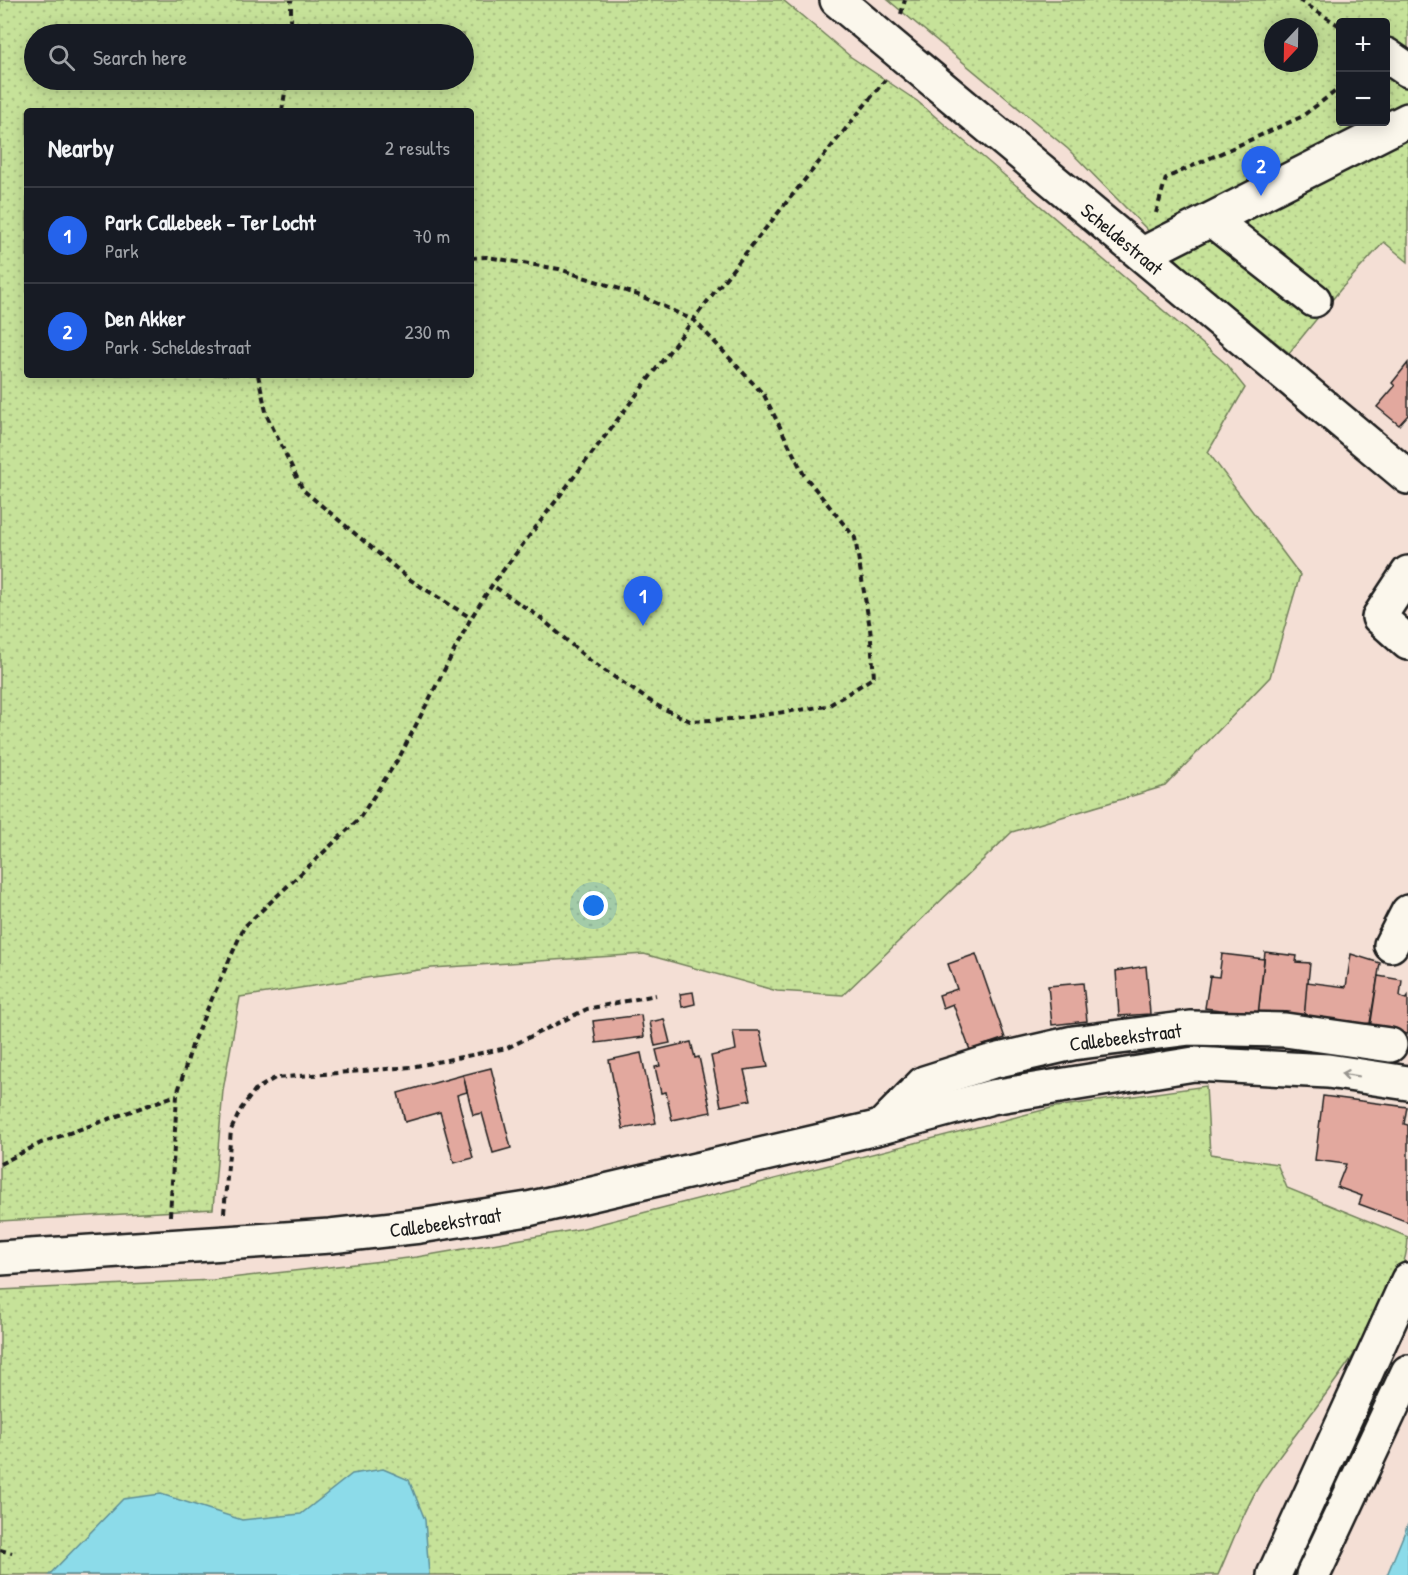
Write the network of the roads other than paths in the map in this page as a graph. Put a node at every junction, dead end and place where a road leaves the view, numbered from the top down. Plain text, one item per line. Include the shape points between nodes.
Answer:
1 (837, 0) edge
2 (1390, 58) edge
3 (1408, 70) edge
4 (1408, 120) edge
5 (1212, 220) junction
6 (1143, 255) junction
7 (1314, 300) dead end
8 (1408, 477) edge
9 (1408, 573) edge
10 (1408, 643) edge
11 (1408, 912) edge
12 (1391, 945) dead end
13 (1390, 1045) dead end
14 (1408, 1083) edge
15 (882, 1127) junction
16 (0, 1258) edge
17 (1408, 1280) edge
18 (1408, 1371) edge
19 (1274, 1575) edge
20 (1312, 1575) edge

1 - 6 street, Scheldestraat
2 - 3 street
4 - 5 street
5 - 6 street
5 - 7 street
6 - 8 street, Scheldestraat
9 - 10 street via 1379,617
11 - 12 street
13 - 15 street, Callebeekstraat via 1285,1030 1190,1028 1074,1043 990,1062 924,1083
14 -> 15 street, Callebeekstraat via 1329,1071 1194,1064 992,1097
15 - 16 street, Callebeekstraat via 528,1209 420,1226
17 - 19 street
18 - 20 street

